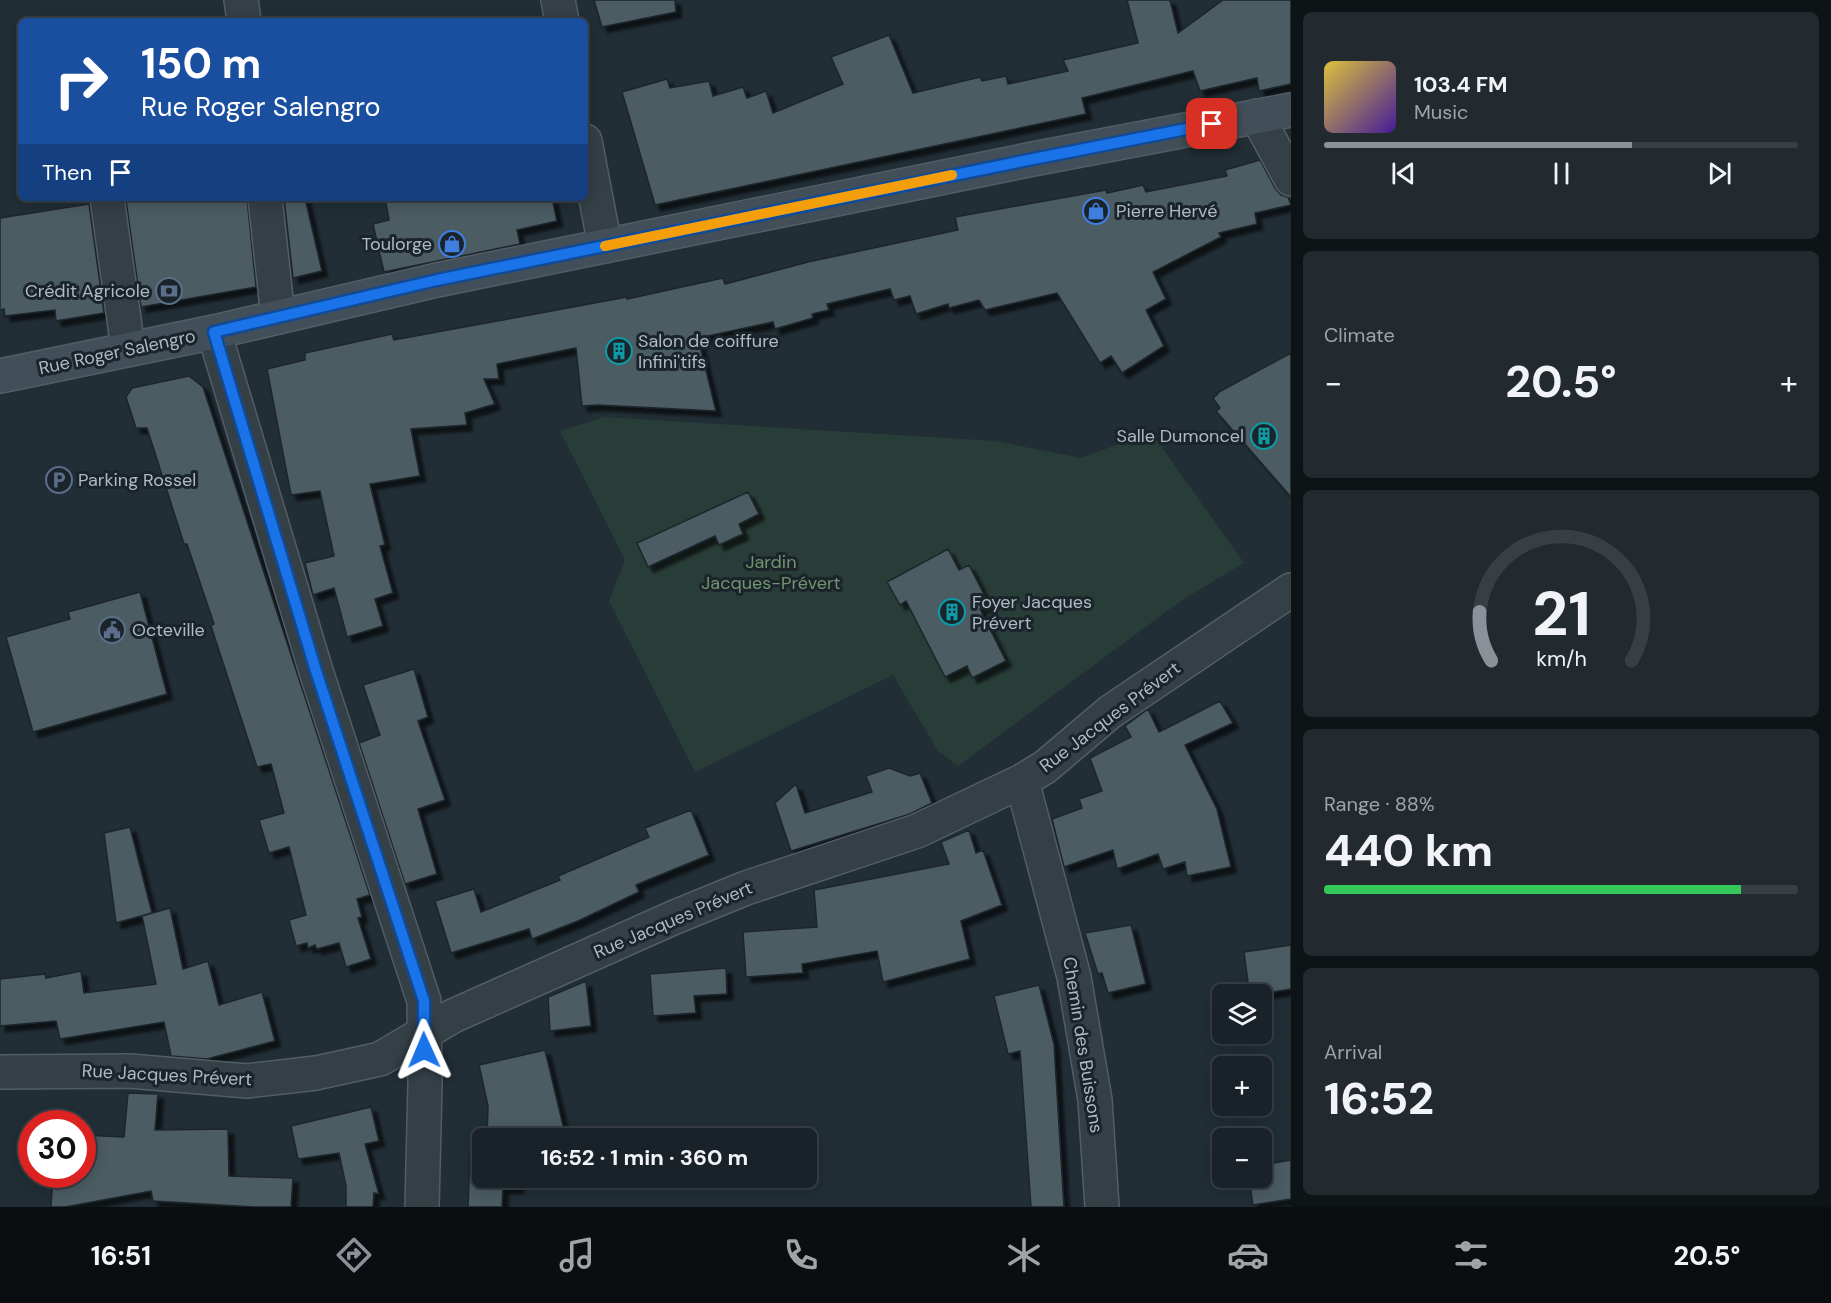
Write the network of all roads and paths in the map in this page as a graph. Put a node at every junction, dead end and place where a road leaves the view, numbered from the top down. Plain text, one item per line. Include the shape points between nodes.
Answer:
1 (241, 0) edge
2 (558, 0) edge
3 (244, 18) edge
4 (561, 18) edge
5 (1291, 110) edge
6 (1257, 116) junction
7 (588, 157) edge
8 (1291, 179) edge
9 (106, 201) edge
10 (265, 201) edge
11 (605, 246) junction
12 (278, 317) junction
13 (214, 332) junction
14 (128, 348) junction
15 (0, 376) edge
16 (1291, 590) edge
17 (1022, 781) junction
18 (424, 1033) junction
19 (0, 1072) edge
20 (422, 1207) edge
21 (1102, 1207) edge

1 - 3 street
2 - 4 street
5 - 6 main road, Rue Roger Salengro
6 - 8 street
6 - 11 main road, Rue Roger Salengro
7 - 11 street
9 - 14 street
10 - 12 street
11 - 12 main road, Rue Roger Salengro
12 - 13 main road, Rue Roger Salengro
13 - 14 main road, Rue Roger Salengro
13 - 18 street via 313,663 424,1001
14 - 15 main road, Rue Roger Salengro
16 - 17 street, Rue Jacques Prévert via 1110,712 1045,767
17 - 18 street, Rue Jacques Prévert via 917,831 716,900 464,1011
17 - 21 street, Chemin des Buissons via 1074,977 1095,1100
18 - 19 street, Rue Jacques Prévert via 380,1059 316,1073 247,1081 130,1071
18 - 20 street

